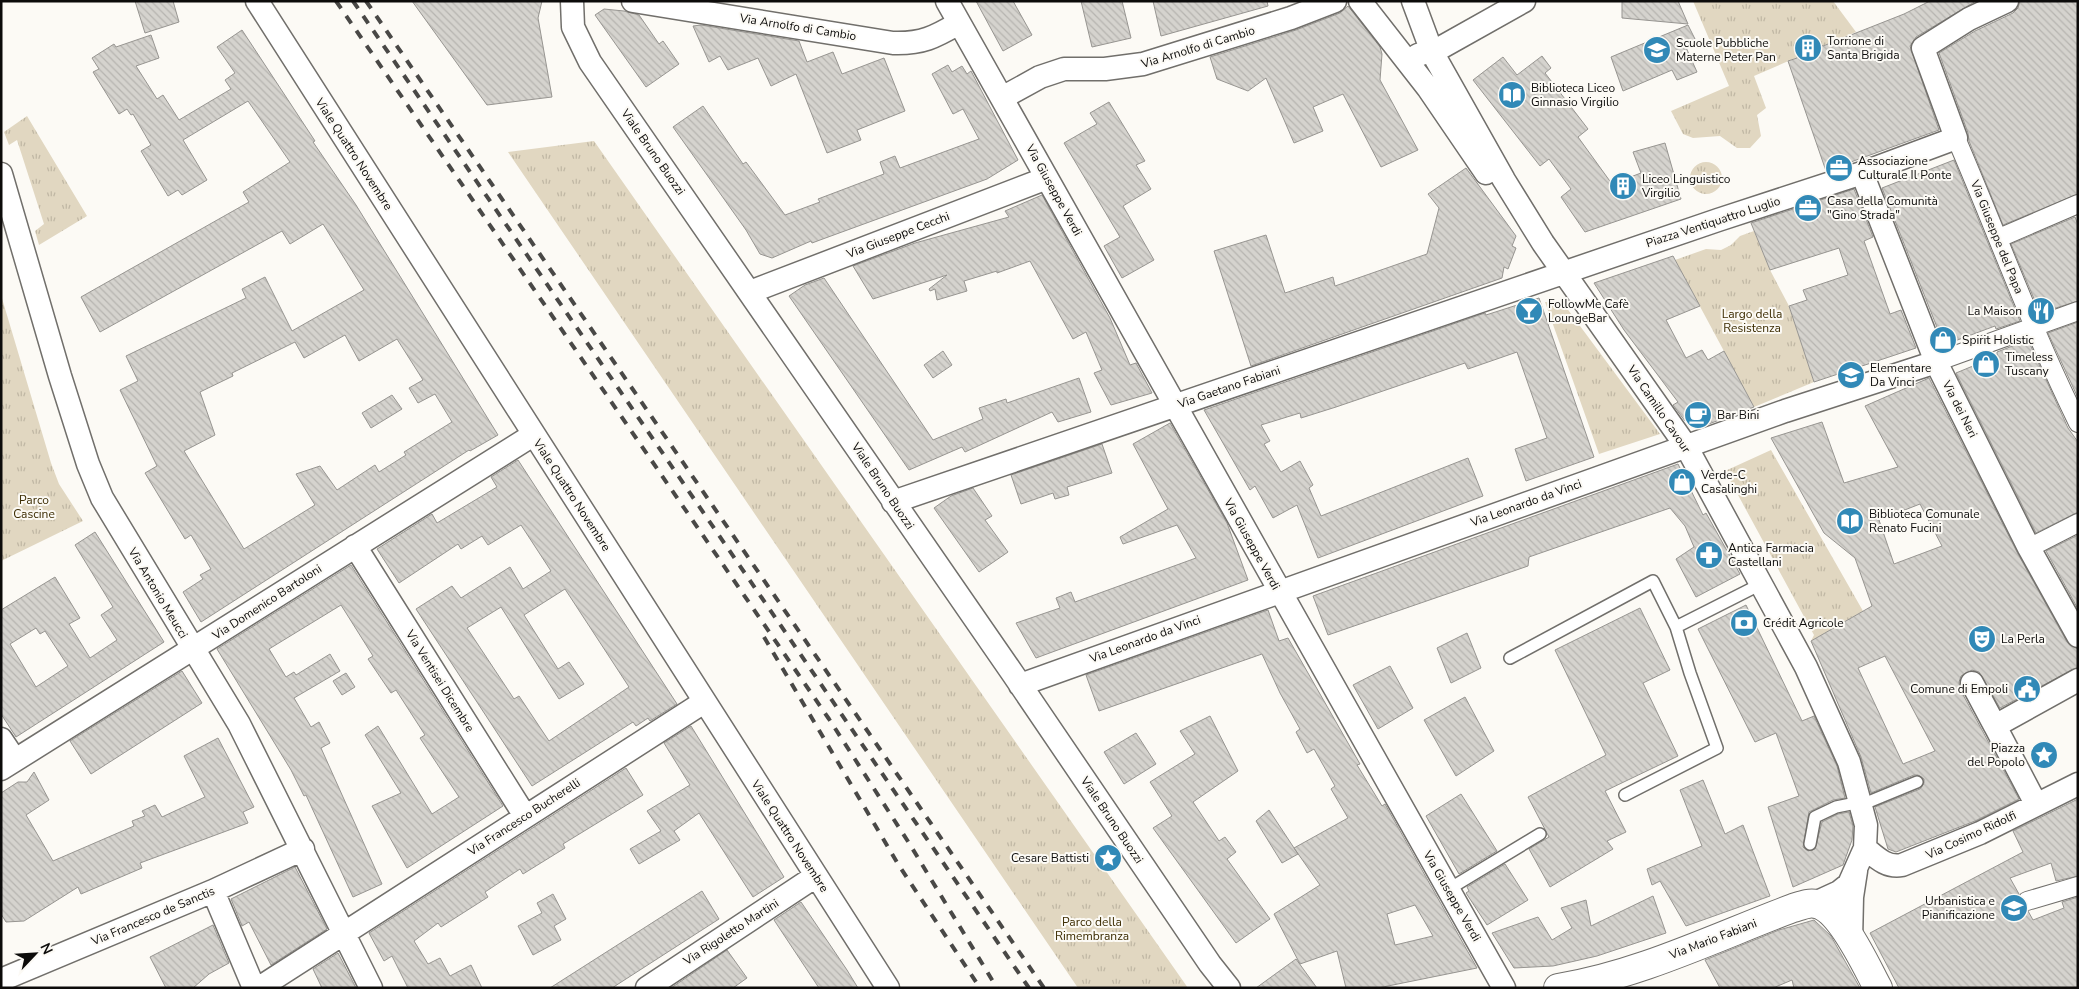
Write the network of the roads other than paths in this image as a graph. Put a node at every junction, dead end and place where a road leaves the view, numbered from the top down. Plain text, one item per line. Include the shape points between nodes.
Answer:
1 (257, 1) edge
2 (572, 1) edge
3 (633, 1) edge
4 (947, 1) edge
5 (1335, 1) edge
6 (1360, 1) edge
7 (1413, 1) edge
8 (1524, 1) edge
9 (2007, 1) edge
10 (959, 23) junction
11 (1404, 57) junction
12 (1436, 59) junction
13 (1428, 88) junction
14 (1002, 98) junction
15 (1956, 138) junction
16 (1862, 173) junction
17 (1, 174) edge
18 (1047, 178) junction
19 (1504, 180) junction
20 (2074, 206) edge
21 (2000, 238) junction
22 (1543, 243) junction
23 (1564, 272) junction
24 (750, 292) junction
25 (2078, 311) edge
26 (2034, 328) junction
27 (1936, 362) junction
28 (1175, 405) junction
29 (2076, 415) edge
30 (533, 435) junction
31 (1686, 446) junction
32 (893, 502) junction
33 (2078, 523) edge
34 (355, 546) junction
35 (2029, 548) junction
36 (1761, 584) junction
37 (1278, 591) junction
38 (1676, 626) junction
39 (2078, 636) edge
40 (193, 650) junction
41 (1510, 658) dead end
42 (2078, 680) edge
43 (1972, 683) dead end
44 (1020, 685) junction
45 (704, 702) junction
46 (1995, 726) junction
47 (1, 739) edge
48 (8, 764) edge
49 (1917, 782) dead end
50 (2078, 784) edge
51 (1625, 795) dead end
52 (1861, 803) junction
53 (2036, 804) junction
54 (525, 816) junction
55 (1540, 834) dead end
56 (1810, 844) dead end
57 (1865, 848) junction
58 (303, 849) junction
59 (1856, 870) junction
60 (816, 876) junction
61 (2078, 886) edge
62 (1449, 889) junction
63 (213, 891) junction
64 (2027, 901) dead end
65 (1815, 903) junction
66 (344, 933) junction
67 (1851, 941) junction
68 (1210, 964) junction
69 (1, 980) edge
70 (254, 988) edge
71 (259, 988) edge
72 (371, 988) edge
73 (647, 988) edge
74 (888, 988) edge
75 (1221, 988) edge
76 (1229, 988) edge
77 (1504, 988) edge
78 (1558, 988) edge
79 (1878, 988) edge

1 - 30 street, Viale Quattro Novembre
2 - 24 street, Viale Bruno Buozzi via 573,27 590,62
3 - 10 street, Via Arnolfo di Cambio via 914,44
4 - 10 street, Via Giuseppe Verdi
5 - 14 street, Via Arnolfo di Cambio via 1292,18 1143,64 1064,70 1040,77
6 - 11 street, Via Camillo Cavour
7 - 12 street, Via Camillo Cavour
8 - 12 street
9 - 15 street, Via Giuseppe del Papa via 1968,19 1922,48
10 - 14 street, Via Giuseppe Verdi
11 - 12 street
11 - 13 street, Via Camillo Cavour
12 - 13 street
12 - 19 street, Via Camillo Cavour
13 - 19 street, Via Camillo Cavour
13 - 22 street, Via Camillo Cavour via 1476,161
14 - 18 street, Via Giuseppe Verdi
15 - 16 street, Piazza Ventiquattro Luglio
15 - 21 street, Via Giuseppe del Papa
16 - 23 street, Piazza Ventiquattro Luglio
16 - 27 street, Via dei Neri
17 - 40 street, Via Antonio Meucci via 88,464 113,518
18 - 24 street, Via Giuseppe Cecchi
18 - 28 street, Via Giuseppe Verdi
19 - 22 street, Via Camillo Cavour
20 - 21 street
21 - 26 street, Via Giuseppe del Papa
22 - 23 street, Via Camillo Cavour
23 - 28 street, Via Gaetano Fabiani
23 - 31 street, Via Camillo Cavour
24 - 32 street, Viale Bruno Buozzi
25 - 26 street, Via Leonardo da Vinci
26 - 27 street, Via Leonardo da Vinci
26 - 29 street, Via Giuseppe del Papa
27 - 31 street, Via Leonardo da Vinci
27 - 35 street, Via dei Neri
28 - 32 street, Via Gaetano Fabiani
28 - 37 street, Via Giuseppe Verdi
30 - 34 street, Via Domenico Bartoloni
30 - 45 street, Viale Quattro Novembre
31 - 36 street, Via Camillo Cavour
31 - 37 street, Via Leonardo da Vinci
32 - 44 street, Viale Bruno Buozzi
33 - 35 street
34 - 40 street, Via Domenico Bartoloni
34 - 54 street, Via Ventisei Dicembre
35 - 39 street, Via dei Neri
36 - 38 lane
36 - 52 street, Via Camillo Cavour via 1806,667 1849,762
37 - 44 street, Via Leonardo da Vinci
37 - 62 street, Via Giuseppe Verdi
38 - 41 lane via 1654,581
38 - 51 lane via 1717,748
40 - 48 street, Via Domenico Bartoloni
40 - 58 street, Via Antonio Meucci via 239,724
42 - 46 street
43 - 46 street
44 - 68 street, Viale Bruno Buozzi
45 - 54 street, Via Francesco Bucherelli
45 - 60 street, Viale Quattro Novembre
46 - 53 street
47 - 48 street
49 - 52 lane
50 - 53 street, Via Cosimo Ridolfi
52 - 56 lane via 1836,807 1814,817
52 - 57 street, Via Camillo Cavour via 1866,825
53 - 57 street, Via Cosimo Ridolfi via 1980,833 1902,866 1894,867 1882,862
54 - 66 street, Via Francesco Bucherelli
55 - 62 lane
57 - 59 street, Via Camillo Cavour
58 - 63 street, Via Francesco de Sanctis
58 - 66 street, Via Antonio Meucci
59 - 65 street, Via Mario Fabiani via 1849,884
59 - 67 street
60 - 73 street, Via Rigoletto Martini
60 - 74 street, Viale Quattro Novembre
61 - 64 street
62 - 77 street, Via Giuseppe Verdi
63 - 69 street, Via Francesco de Sanctis
63 - 70 street
65 - 67 main road via 1830,911
65 - 78 main road, Via Mario Fabiani via 1793,908 1620,974
66 - 71 street, Via Francesco Bucherelli
66 - 72 street, Via Antonio Meucci
67 - 79 main road
68 - 75 street, Viale Bruno Buozzi
68 - 76 street, Viale Bruno Buozzi

